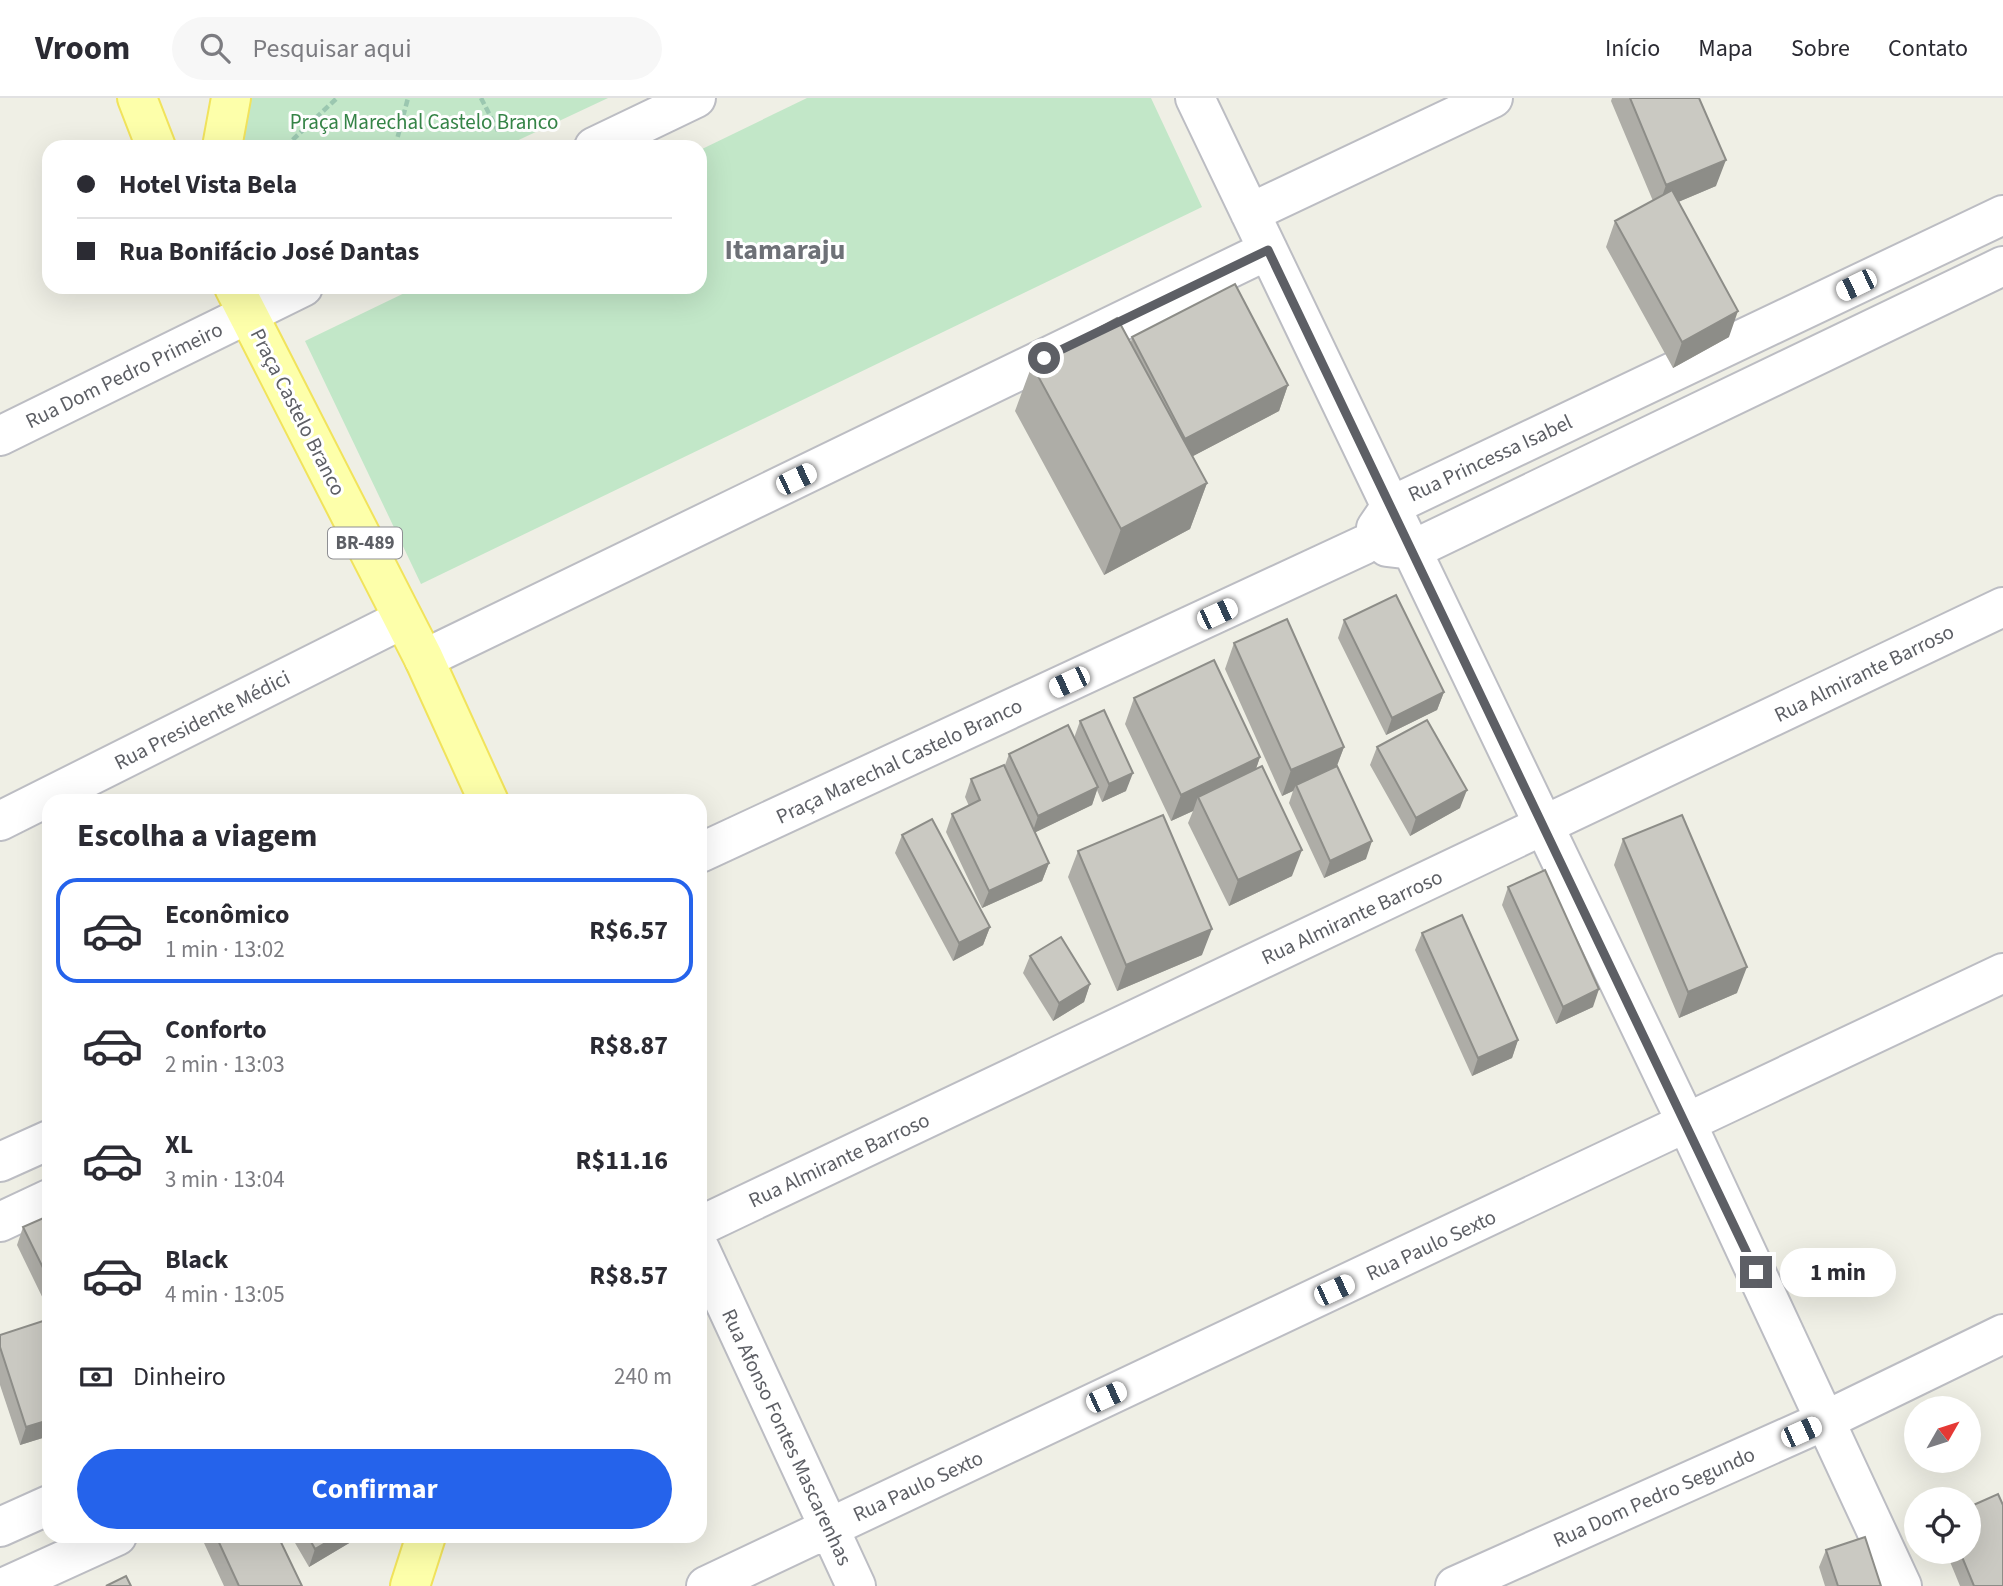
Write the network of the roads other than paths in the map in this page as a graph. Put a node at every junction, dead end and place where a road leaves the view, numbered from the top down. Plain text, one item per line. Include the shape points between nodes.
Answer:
1 (137, 98) edge
2 (231, 98) edge
3 (696, 98) edge
4 (1195, 98) edge
5 (1493, 98) edge
6 (153, 140) edge
7 (223, 140) edge
8 (609, 140) edge
9 (1250, 213) junction
10 (2003, 215) edge
11 (1268, 250) junction
12 (2003, 266) edge
13 (272, 294) edge
14 (241, 301) edge
15 (0, 436) edge
16 (1391, 506) junction
17 (1364, 545) junction
18 (1412, 550) junction
19 (2003, 607) edge
20 (403, 619) junction
21 (424, 659) junction
22 (54, 794) edge
23 (485, 794) edge
24 (42, 800) edge
25 (0, 821) edge
26 (1545, 826) junction
27 (707, 850) edge
28 (2003, 973) edge
29 (1687, 1124) junction
30 (42, 1142) edge
31 (0, 1162) edge
32 (42, 1202) edge
33 (0, 1223) edge
34 (707, 1223) edge
35 (707, 1264) edge
36 (2003, 1334) edge
37 (1826, 1420) junction
38 (42, 1508) edge
39 (0, 1527) edge
40 (829, 1528) junction
41 (102, 1543) edge
42 (424, 1543) edge
43 (7, 1586) edge
44 (410, 1586) edge
45 (706, 1586) edge
46 (856, 1586) edge
47 (1455, 1586) edge
48 (1902, 1586) edge

1 - 6 main road
2 - 7 main road
3 - 8 street
4 - 9 street
5 - 9 street
9 - 11 street
10 - 16 street, Rua Princessa Isabel
11 - 16 street
11 - 21 street
12 - 18 street
13 - 14 street
14 - 15 street, Rua Dom Pedro Primeiro
14 - 20 main road, Praça Castelo Branco / BR-489
16 - 17 street, Rua Princessa Isabel
16 - 18 street
17 - 18 street
17 - 27 street, Praça Marechal Castelo Branco
18 - 26 street
19 - 26 street, Rua Almirante Barroso
20 - 21 main road, Praça Castelo Branco / BR-489
20 - 22 street, Rua Presidente Médici
21 - 23 main road, Praça Castelo Branco / BR-489
24 - 25 street, Rua Presidente Médici
26 - 29 street
26 - 34 street, Rua Almirante Barroso
28 - 29 street, Rua Paulo Sexto
29 - 37 street
29 - 40 street, Rua Paulo Sexto
30 - 31 street
32 - 33 street
35 - 40 street, Rua Afonso Fontes Mascarenhas
36 - 37 street, Rua Dom Pedro Segundo
37 - 47 street, Rua Dom Pedro Segundo
37 - 48 street
38 - 39 street
40 - 45 street, Rua Paulo Sexto
40 - 46 street, Rua Afonso Fontes Mascarenhas
41 - 43 street
42 - 44 main road

